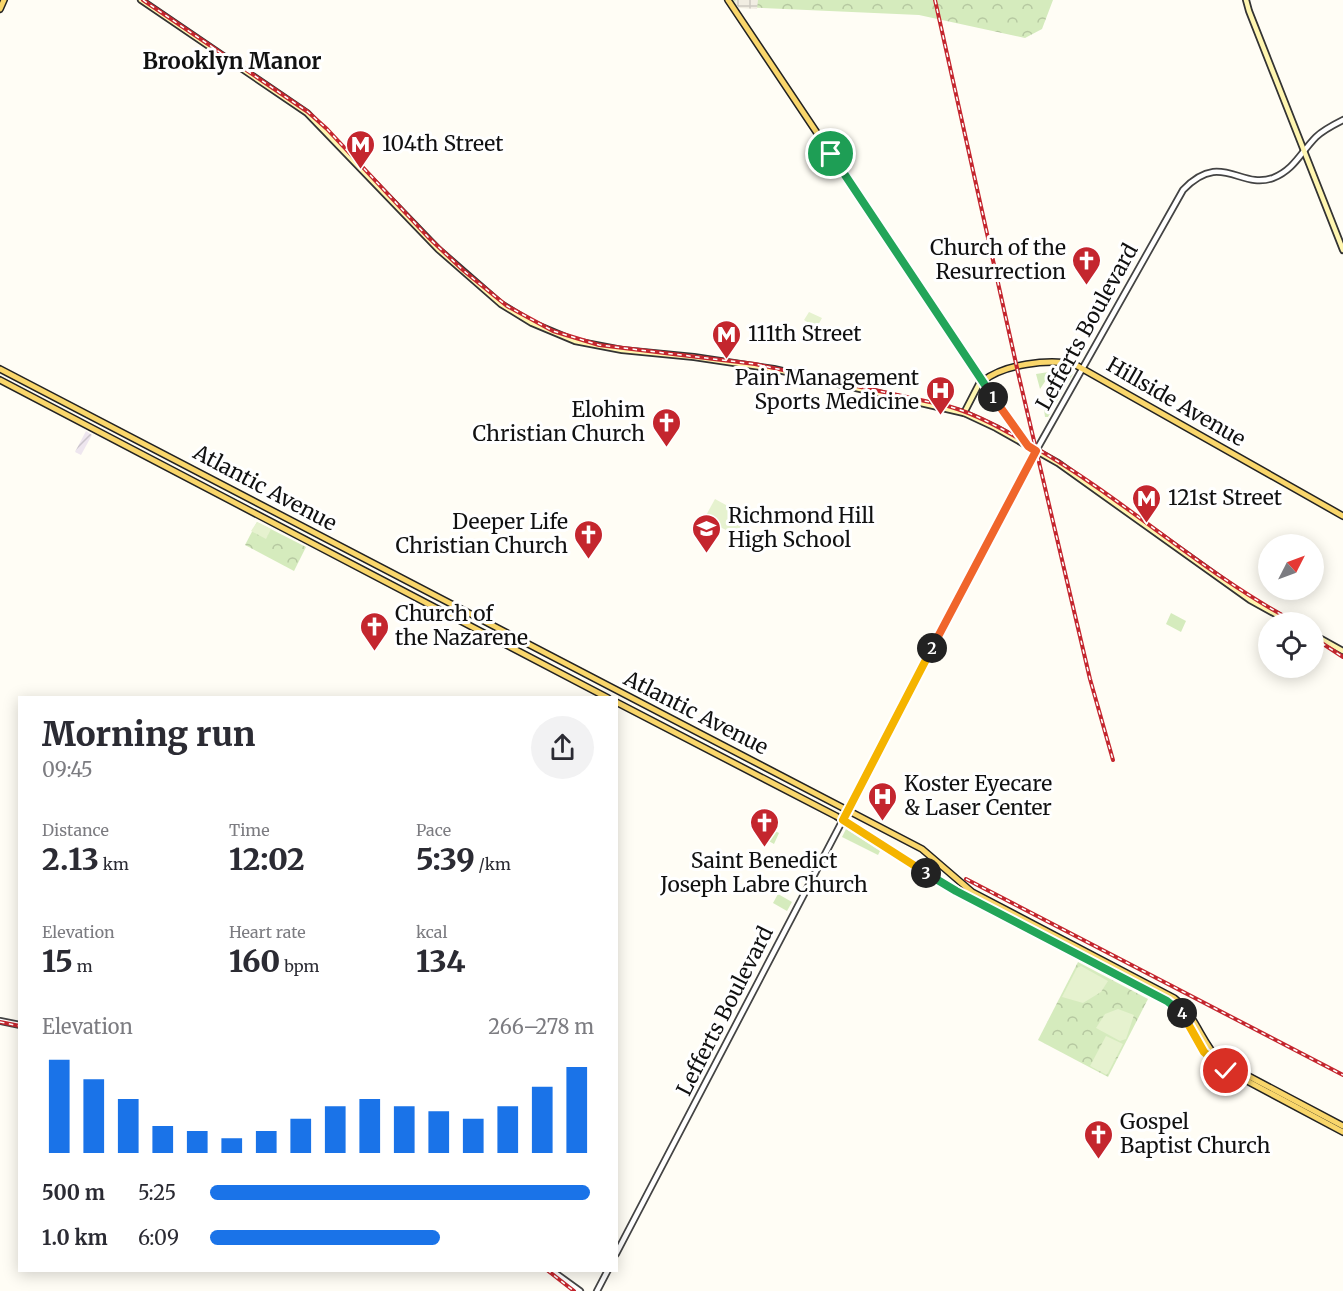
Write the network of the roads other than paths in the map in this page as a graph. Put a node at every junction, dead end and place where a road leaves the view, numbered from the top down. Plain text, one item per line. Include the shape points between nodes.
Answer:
1 (4, 0) edge
2 (141, 0) edge
3 (728, 0) edge
4 (1246, 0) edge
5 (0, 9) edge
6 (1343, 120) edge
7 (1304, 152) junction
8 (1343, 250) edge
9 (1083, 368) junction
10 (0, 369) edge
11 (0, 380) edge
12 (983, 381) junction
13 (964, 413) junction
14 (1013, 425) junction
15 (1008, 434) junction
16 (1028, 446) junction
17 (1036, 451) junction
18 (1343, 516) edge
19 (1273, 612) edge
20 (1324, 641) edge
21 (1343, 651) edge
22 (604, 696) edge
23 (618, 703) edge
24 (848, 811) junction
25 (843, 820) junction
26 (0, 1021) edge
27 (18, 1025) edge
28 (1343, 1126) edge
29 (1343, 1132) edge
30 (618, 1250) edge
31 (554, 1272) edge
32 (607, 1272) edge
33 (580, 1291) edge
34 (597, 1291) edge

1 - 5 main road
2 - 13 main road via 307,113 446,257 501,304 532,323 579,342 774,369
3 - 12 main road
4 - 7 main road
6 - 7 street, Lefferts Boulevard via 1315,138
7 - 8 main road
7 - 9 street, Lefferts Boulevard via 1292,166 1272,178 1250,179 1219,172 1204,174 1191,182
9 - 12 main road, Hillside Avenue via 1050,362 1013,368
9 - 17 street, Lefferts Boulevard
9 - 18 main road, Hillside Avenue
10 - 24 main road, Atlantic Avenue
11 - 22 main road, Atlantic Avenue
12 - 13 main road
12 - 14 main road
13 - 15 main road
14 - 15 main road
14 - 16 main road
15 - 16 main road
16 - 17 main road
17 - 19 main road
17 - 24 street, Lefferts Boulevard
20 - 21 main road
23 - 25 main road, Atlantic Avenue
24 - 25 street, Lefferts Boulevard
24 - 28 main road, Atlantic Avenue via 922,849 975,894 1174,998 1191,1015 1220,1061
25 - 29 main road, Atlantic Avenue via 956,891 1171,1003 1186,1018 1204,1052 1219,1066
25 - 30 street, Lefferts Boulevard
26 - 27 street
31 - 33 street
32 - 34 street

